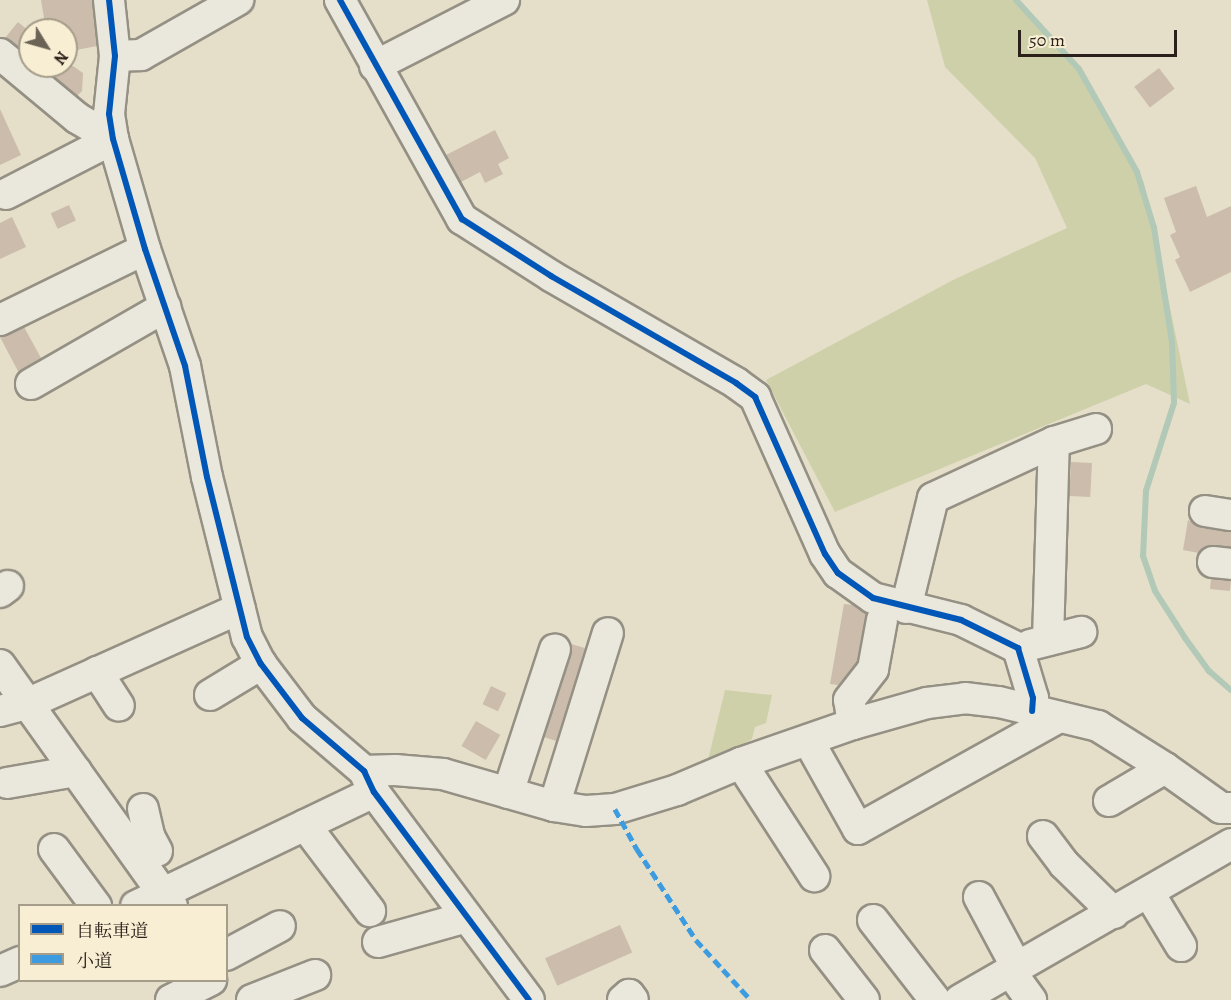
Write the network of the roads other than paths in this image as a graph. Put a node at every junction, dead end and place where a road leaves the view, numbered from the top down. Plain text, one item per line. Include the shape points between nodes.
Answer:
1 (109, 0) edge
2 (238, 0) edge
3 (340, 0) edge
4 (504, 0) edge
5 (115, 56) junction
6 (1, 58) edge
7 (375, 66) junction
8 (113, 139) junction
9 (6, 194) dead end
10 (145, 249) junction
11 (165, 307) junction
12 (0, 320) edge
13 (31, 384) dead end
14 (1096, 429) dead end
15 (1054, 442) junction
16 (240, 608) junction
17 (894, 614) junction
18 (1081, 632) dead end
19 (608, 633) dead end
20 (1048, 640) junction
21 (1018, 648) junction
22 (555, 649) dead end
23 (0, 664) edge
24 (261, 664) junction
25 (97, 672) junction
26 (210, 695) dead end
27 (29, 703) junction
28 (119, 706) dead end
29 (0, 711) edge
30 (1046, 714) junction
31 (853, 724) junction
32 (808, 740) junction
33 (741, 763) junction
34 (1164, 768) junction
35 (76, 771) junction
36 (369, 782) junction
37 (7, 783) dead end
38 (508, 793) junction
39 (1109, 801) dead end
40 (554, 806) junction
41 (1231, 808) edge
42 (305, 825) junction
43 (1043, 836) dead end
44 (1231, 844) edge
45 (54, 849) dead end
46 (814, 876) dead end
47 (1149, 893) junction
48 (978, 897) dead end
49 (168, 899) edge
50 (95, 904) edge
51 (145, 904) edge
52 (370, 911) dead end
53 (1114, 913) junction
54 (467, 917) junction
55 (873, 920) dead end
56 (280, 926) dead end
57 (378, 942) dead end
58 (1181, 946) dead end
59 (825, 950) dead end
60 (228, 954) edge
61 (18, 963) edge
62 (1014, 970) junction
63 (0, 971) edge
64 (315, 975) dead end
65 (210, 982) edge
66 (226, 982) edge
67 (521, 999) edge
68 (171, 1000) edge
69 (238, 1000) edge
70 (252, 1000) edge
71 (623, 1000) edge
72 (633, 1000) edge
73 (864, 1000) edge
74 (935, 1000) edge
75 (960, 1000) edge
76 (1031, 1000) edge

1 - 5 street
2 - 5 street via 141,55
3 - 7 street
4 - 7 street
5 - 8 street via 109,114
6 - 8 street via 76,118
7 - 17 street via 462,219 755,397 825,554 838,573
8 - 9 street
8 - 10 street
10 - 11 street
10 - 12 street
11 - 13 street
11 - 16 street via 184,366
14 - 15 street
15 - 17 street via 933,498
15 - 20 street
16 - 24 street via 247,637
16 - 25 street
17 - 21 street via 961,620
17 - 31 street via 873,669 849,700
18 - 20 street
19 - 40 street
20 - 21 street
21 - 30 street via 1033,698
22 - 38 street
23 - 27 street
24 - 26 street
24 - 36 street via 302,718
25 - 27 street
25 - 28 street
27 - 29 street
27 - 35 street
30 - 31 street via 965,698 927,703
30 - 32 street via 858,829
30 - 34 street via 1098,726
31 - 32 street
32 - 33 street
33 - 40 street via 677,790 615,808 586,811
33 - 46 street
34 - 39 street
34 - 41 street via 1221,808
35 - 37 street
35 - 49 street via 145,836
36 - 38 street via 395,770 443,774
36 - 42 street
36 - 54 street
38 - 40 street
42 - 49 street
42 - 52 street
43 - 53 street via 1064,864
44 - 47 street
45 - 50 street
47 - 53 street
47 - 58 street
48 - 62 street
49 - 51 street
53 - 62 street
54 - 57 street
54 - 67 street
55 - 74 street
56 - 60 street
59 - 73 street
61 - 63 street
62 - 75 street
62 - 76 street
64 - 70 street
65 - 68 street
66 - 69 street
71 - 72 street via 629,995

